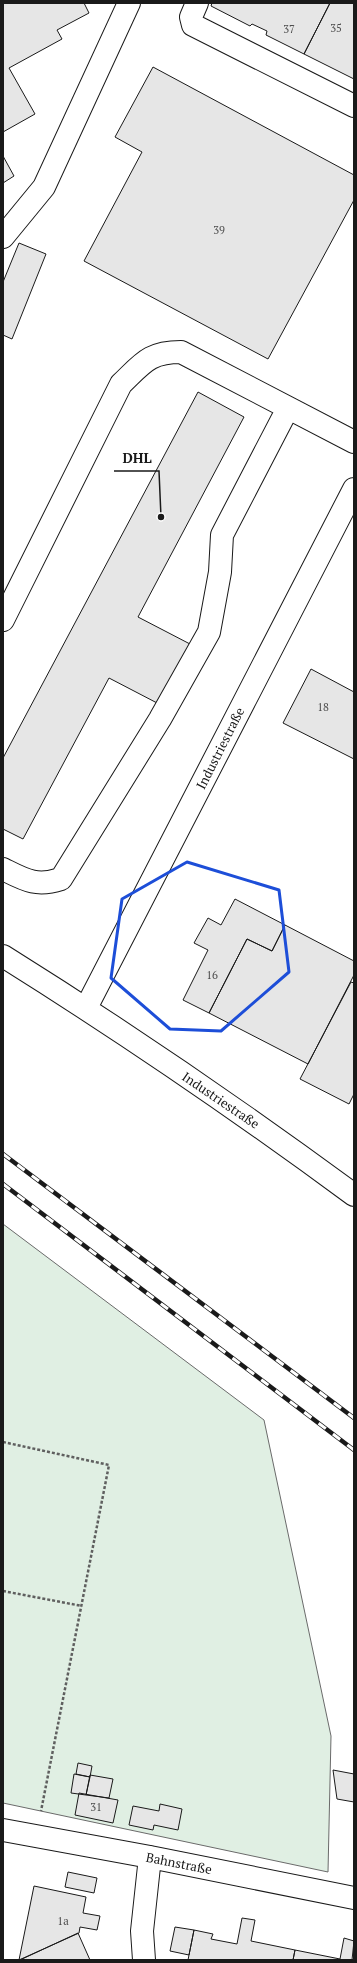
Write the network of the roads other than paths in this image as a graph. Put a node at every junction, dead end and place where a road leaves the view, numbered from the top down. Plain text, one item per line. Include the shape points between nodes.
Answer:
1 (129, 3) edge
2 (197, 3) edge
3 (354, 106) edge
4 (3, 237) edge
5 (288, 408) junction
6 (354, 442) edge
7 (354, 489) edge
8 (3, 620) edge
9 (3, 869) edge
10 (3, 956) edge
11 (86, 1008) junction
12 (354, 1195) edge
13 (3, 1830) edge
14 (150, 1857) junction
15 (354, 1898) edge
16 (144, 1960) edge

1 - 4 street via 44,186
2 - 3 street via 191,17 193,25
5 - 6 street
5 - 8 street via 181,352 166,352 148,357 122,384
5 - 9 street via 222,535 220,572 210,632 160,719 61,879 46,884 25,881
7 - 11 street, Industriestraße
10 - 11 street, Industriestraße
11 - 12 street, Industriestraße
13 - 14 street, Bahnstraße
14 - 15 street, Bahnstraße
14 - 16 street via 142,1931

